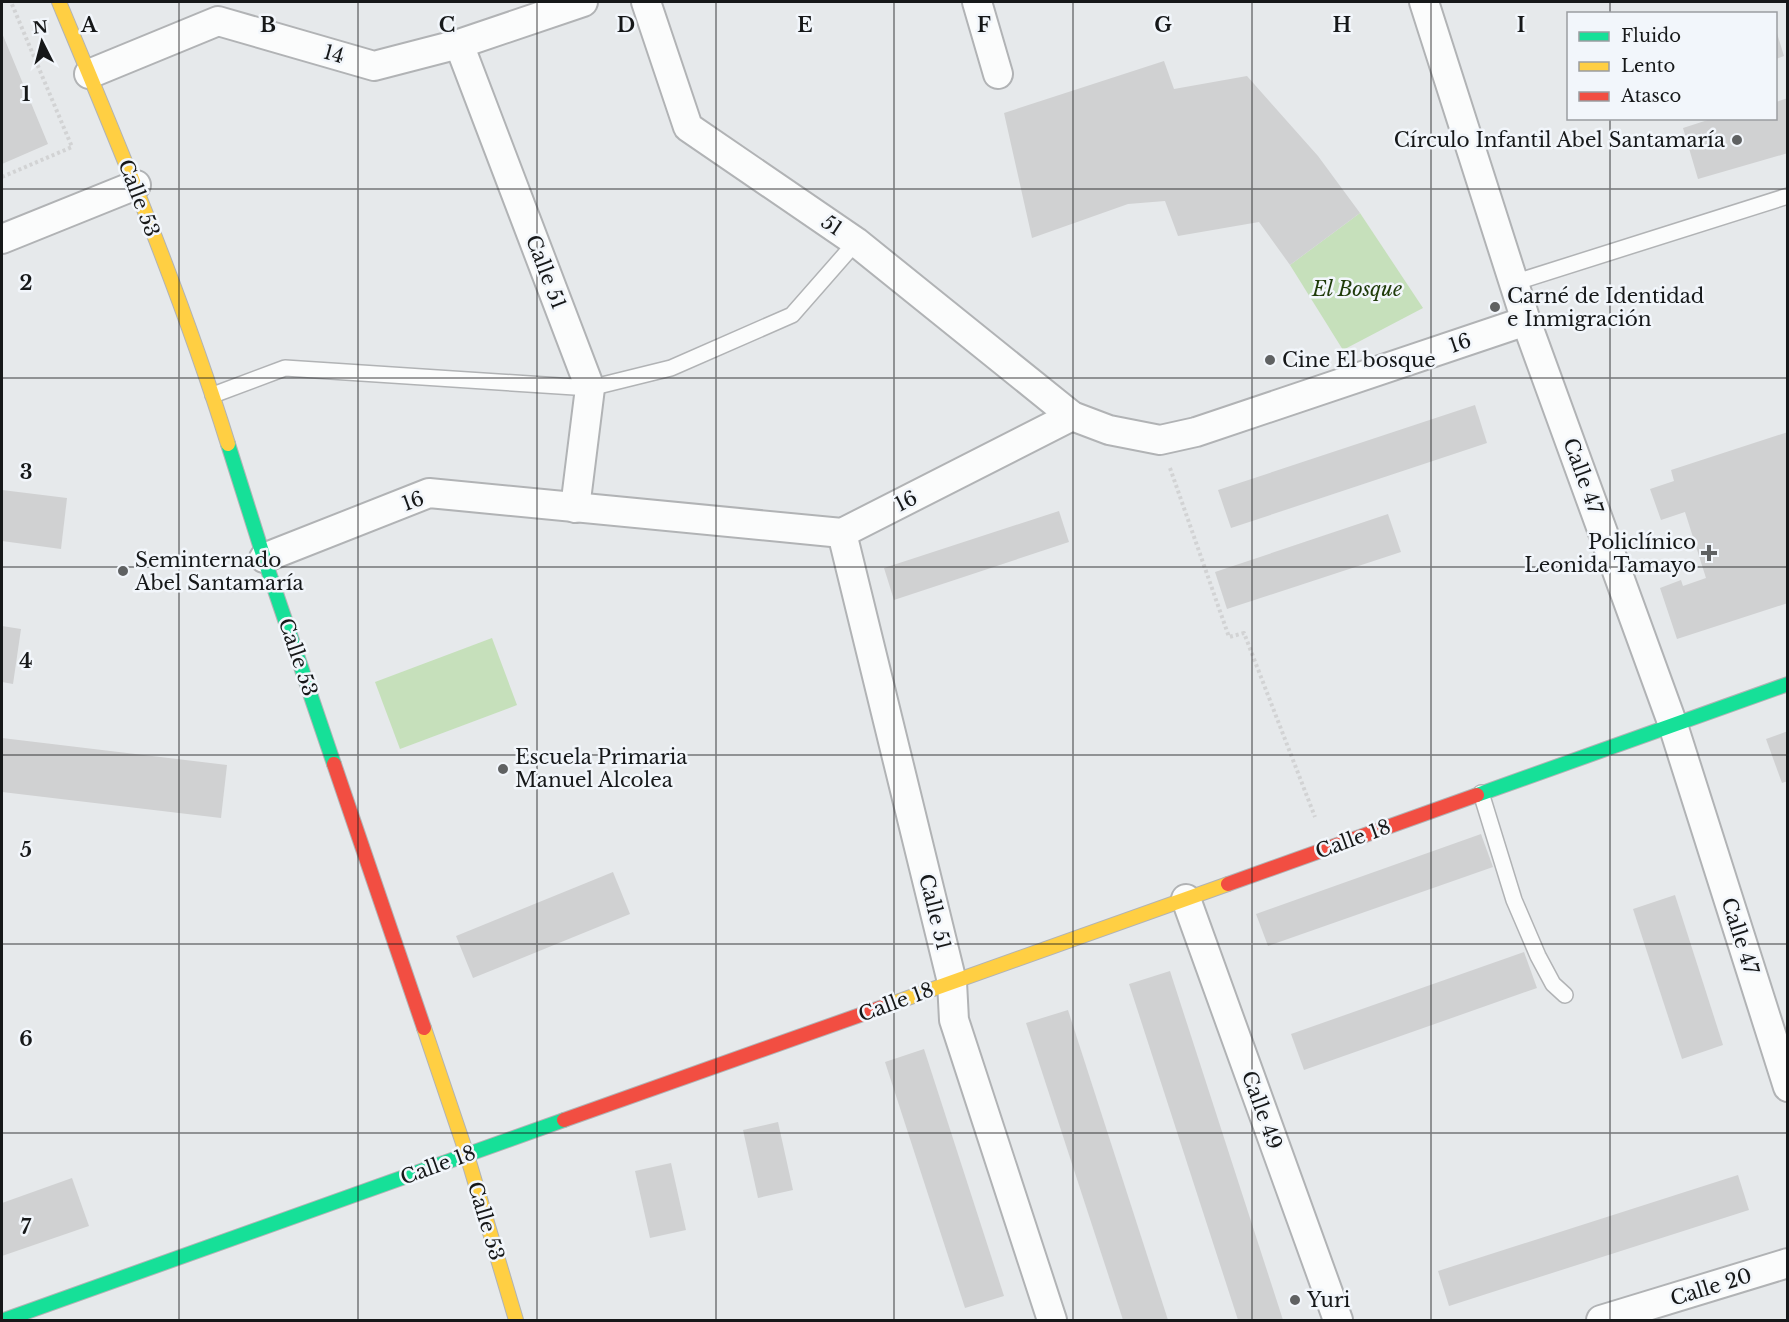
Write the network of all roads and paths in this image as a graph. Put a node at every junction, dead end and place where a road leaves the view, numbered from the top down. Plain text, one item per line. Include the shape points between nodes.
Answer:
1 (11, 2) edge
2 (59, 2) edge
3 (583, 2) edge
4 (646, 2) edge
5 (977, 2) edge
6 (1424, 2) edge
7 (459, 44) junction
8 (89, 74) junction
9 (998, 74) dead end
10 (2, 177) edge
11 (136, 185) junction
12 (1788, 196) edge
13 (2, 238) edge
14 (856, 242) junction
15 (1514, 283) junction
16 (1526, 321) junction
17 (590, 388) junction
18 (213, 395) junction
19 (1072, 416) junction
20 (1160, 440) junction
21 (575, 508) junction
22 (842, 533) junction
23 (264, 558) junction
24 (1788, 684) edge
25 (1673, 725) junction
26 (1481, 793) junction
27 (1327, 848) junction
28 (1186, 898) junction
29 (952, 982) junction
30 (1565, 995) dead end
31 (1788, 1087) edge
32 (467, 1155) junction
33 (1788, 1263) edge
34 (49, 1313) edge
35 (4, 1320) edge
36 (516, 1320) edge
37 (1052, 1320) edge
38 (1338, 1320) edge
39 (1601, 1320) edge

1 - 10 path via 72,147
2 - 8 street, Calle 53
3 - 7 street, 14
4 - 14 street, 51 via 688,127
5 - 9 street
6 - 15 street, Calle 47
7 - 8 street, 14 via 374,66 218,21
7 - 17 street, Calle 51
8 - 11 street, Calle 53
11 - 13 street
11 - 18 street, Calle 53
12 - 15 lane
14 - 17 lane via 792,315 671,368
14 - 19 street, 51
15 - 16 street, Calle 47
16 - 20 street, 16 via 1196,432
16 - 25 street, Calle 47
17 - 18 lane via 285,368
17 - 21 street, Calle 51
18 - 23 street, Calle 53
19 - 20 street, 16 via 1109,430
19 - 22 street, 16
20 - 27 path via 1229,637 1244,633
21 - 22 street, 16
21 - 23 street, 16 via 429,494
22 - 29 street, Calle 51
23 - 32 street, Calle 53
24 - 25 street, Calle 18
25 - 26 street, Calle 18
25 - 31 street, Calle 47
26 - 27 street, Calle 18
26 - 30 lane via 1518,909 1553,984
27 - 28 street, Calle 18
28 - 29 street, Calle 18
28 - 38 street, Calle 49
29 - 32 street, Calle 18
29 - 37 street, Calle 51 via 954,1020
32 - 34 street, Calle 18
32 - 36 street, Calle 53
33 - 39 street, Calle 20
34 - 35 street, Calle 18

